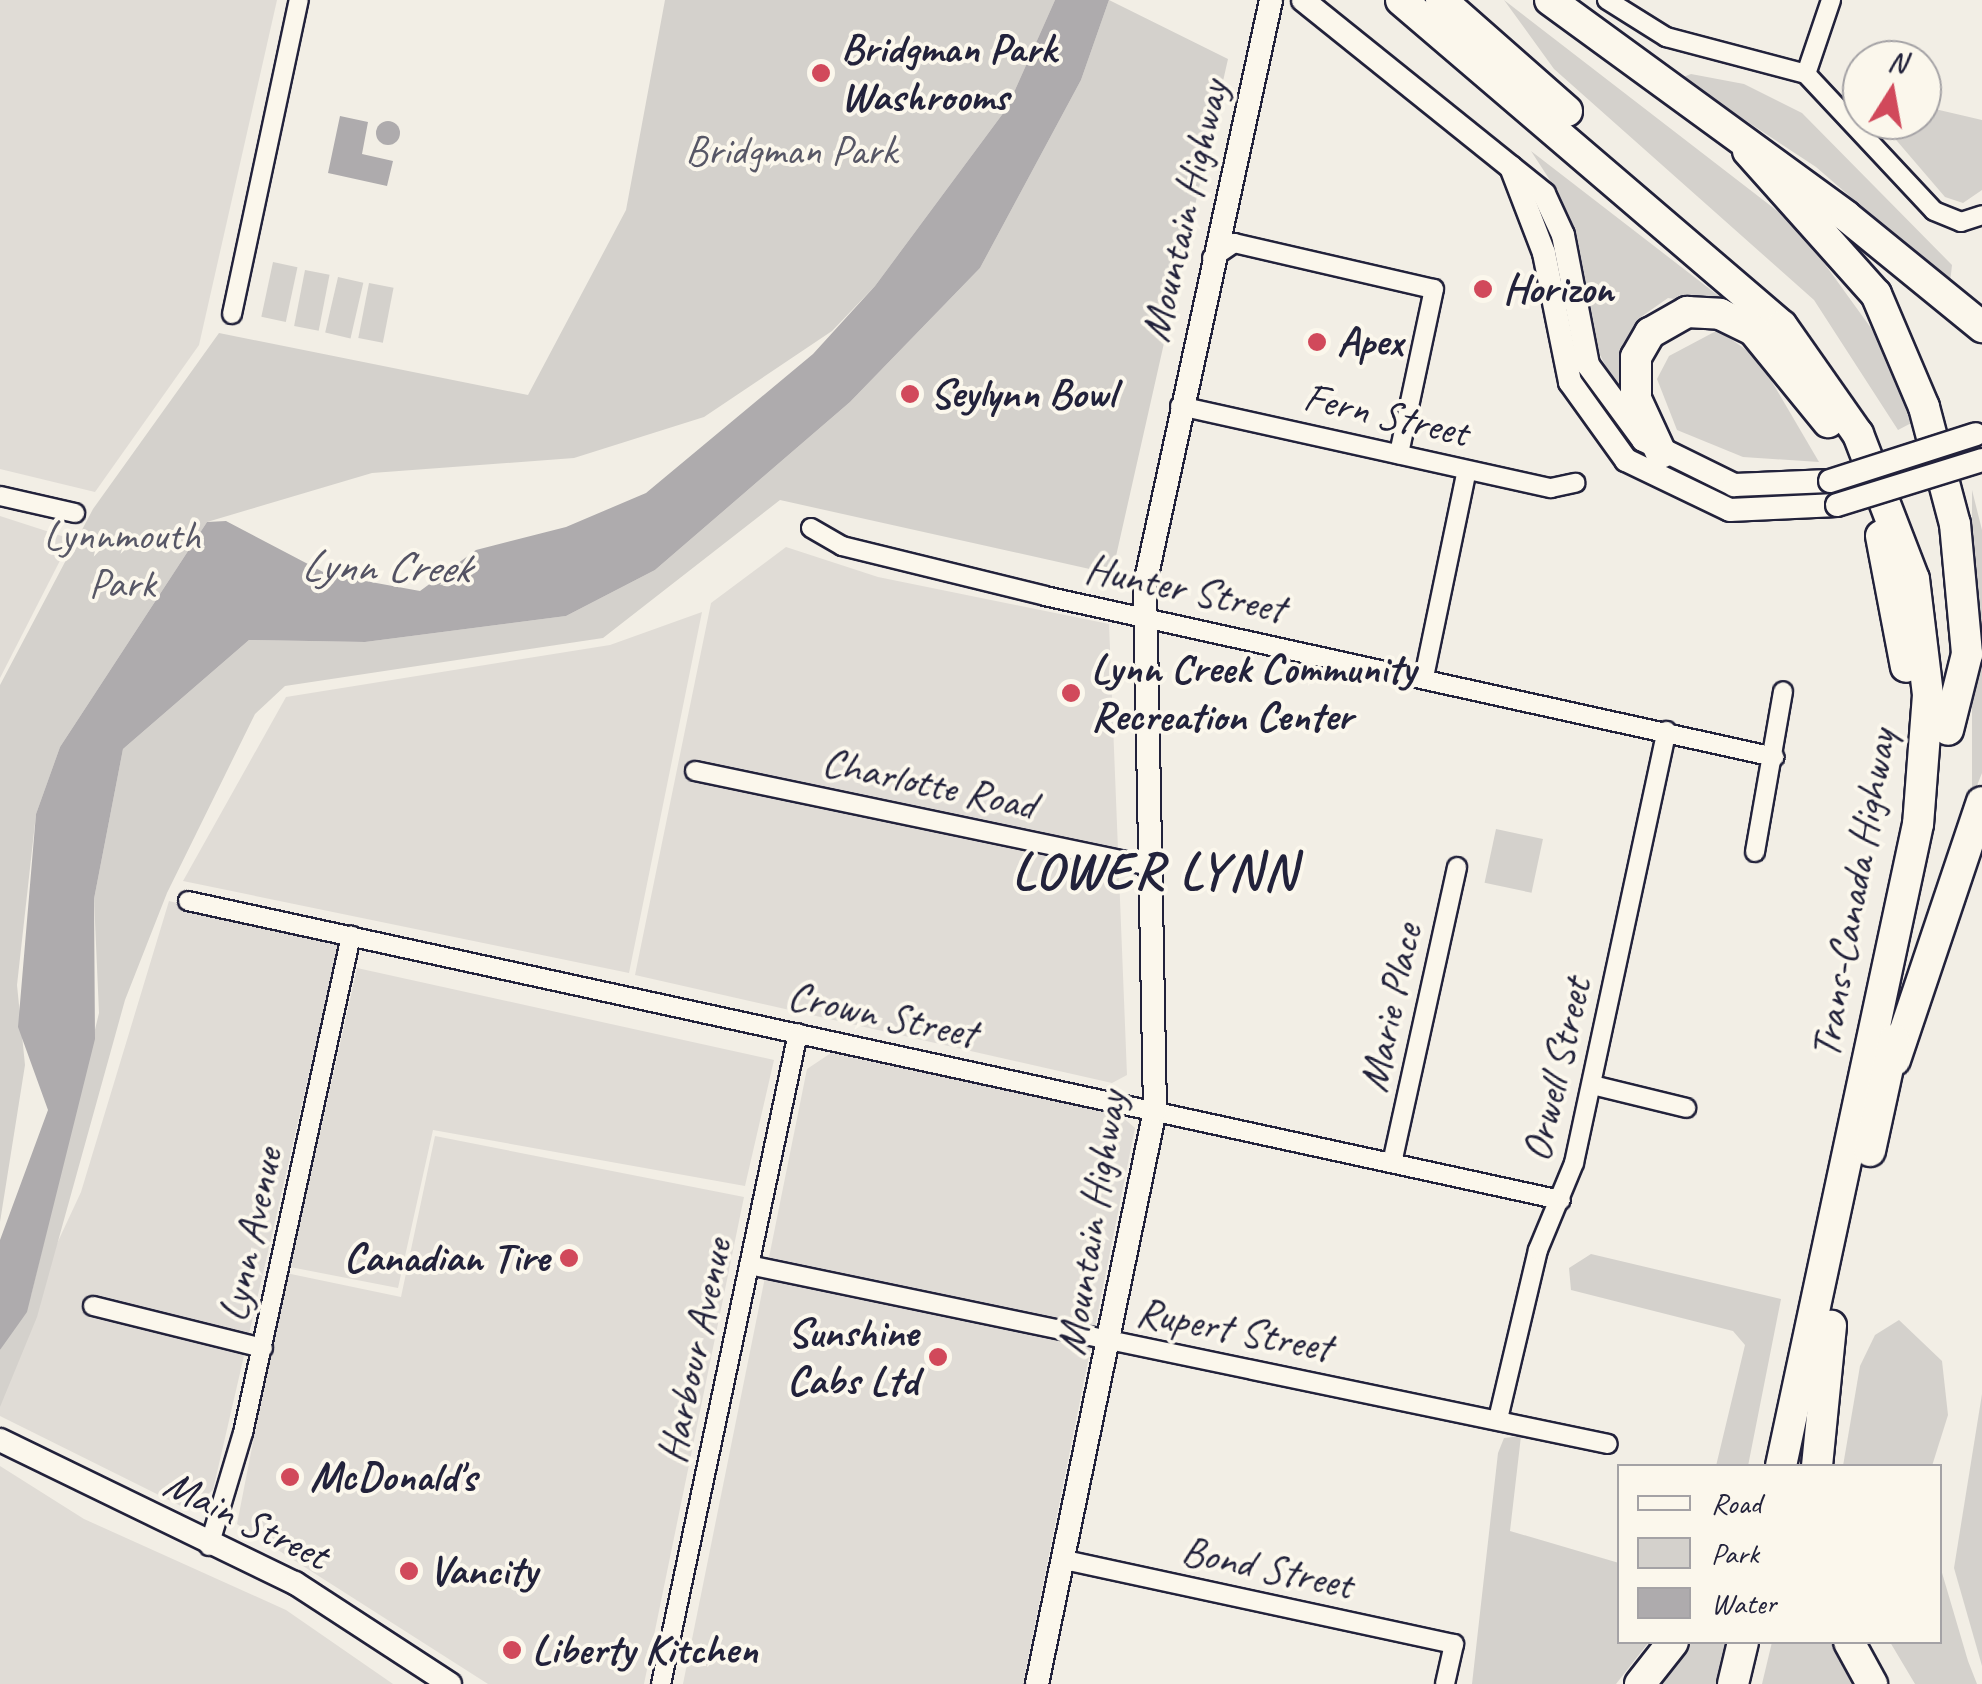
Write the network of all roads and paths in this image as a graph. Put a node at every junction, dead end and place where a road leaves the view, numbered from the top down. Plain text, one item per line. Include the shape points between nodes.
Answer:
1 (299, 0) edge
2 (1270, 0) edge
3 (1303, 0) edge
4 (1380, 0) edge
5 (1401, 0) edge
6 (1441, 0) edge
7 (1550, 0) edge
8 (1607, 0) edge
9 (1831, 0) edge
10 (1806, 74) junction
11 (1538, 112) junction
12 (1748, 151) junction
13 (1511, 167) junction
14 (1980, 217) edge
15 (1221, 220) junction
16 (1234, 243) junction
17 (1212, 258) junction
18 (232, 314) dead end
19 (1982, 327) edge
20 (1180, 406) junction
21 (1979, 434) edge
22 (1661, 453) junction
23 (1399, 454) junction
24 (1982, 460) edge
25 (1468, 470) junction
26 (1575, 483) dead end
27 (0, 496) edge
28 (75, 513) dead end
29 (811, 528) dead end
30 (1141, 615) junction
31 (1424, 676) junction
32 (1783, 690) dead end
33 (1948, 730) junction
34 (1668, 732) junction
35 (1774, 757) junction
36 (695, 771) dead end
37 (1982, 802) edge
38 (1755, 852) dead end
39 (1148, 866) junction
40 (1457, 867) dead end
41 (188, 900) dead end
42 (351, 936) junction
43 (798, 1033) junction
44 (1592, 1085) junction
45 (1874, 1090) junction
46 (1686, 1108) dead end
47 (1154, 1110) junction
48 (1392, 1164) junction
49 (1560, 1200) junction
50 (749, 1265) junction
51 (94, 1306) dead end
52 (1822, 1323) junction
53 (1112, 1341) junction
54 (263, 1348) junction
55 (1498, 1419) junction
56 (0, 1440) edge
57 (1608, 1444) dead end
58 (1765, 1464) edge
59 (1782, 1464) edge
60 (1800, 1464) edge
61 (1818, 1464) edge
62 (210, 1546) junction
63 (1064, 1560) junction
64 (1670, 1644) edge
65 (1743, 1644) edge
66 (1762, 1644) edge
67 (1850, 1644) edge
68 (450, 1684) edge
69 (661, 1684) edge
70 (1037, 1684) edge
71 (1445, 1684) edge
72 (1640, 1684) edge
73 (1734, 1684) edge
74 (1753, 1684) edge
75 (1872, 1684) edge

1 - 18 street
2 - 15 main road, Mountain Highway
3 - 13 main road
4 - 11 highway
5 - 11 highway, Trans-Canada Highway
6 - 33 highway, Trans-Canada Highway via 1768,281 1860,398 1926,543 1946,652
7 - 12 highway
8 - 10 street via 1666,38
9 - 10 street
10 - 14 street via 1934,211
11 - 45 highway, Trans-Canada Highway via 1782,326 1835,396 1893,507 1921,618 1928,738
12 - 19 highway via 1846,216
12 - 33 highway via 1876,294 1924,407 1955,524 1967,654
13 - 22 main road via 1544,194 1559,225 1599,389
13 - 24 main road, bridge via 1544,253 1570,382 1626,460 1730,510 1837,504
15 - 16 street
15 - 17 main road, Mountain Highway
16 - 17 street
16 - 23 street via 1434,290
17 - 20 main road, Mountain Highway
20 - 23 street, Fern Street
20 - 30 main road, Mountain Highway
21 - 22 main road, bridge via 1830,481 1734,485
22 - 45 highway via 1636,398 1640,349 1674,316 1720,314 1767,343 1818,406 1880,535 1901,628 1909,739
23 - 25 street, Fern Street
25 - 26 street, Fern Street via 1551,488
25 - 31 street
27 - 28 street
29 - 30 street, Hunter Street via 842,546
30 - 31 street, Hunter Street
30 - 39 main road, Mountain Highway
31 - 34 street, Hunter Street
32 - 35 street
33 - 45 highway, Trans-Canada Highway
34 - 35 street, Hunter Street
34 - 44 street, Orwell Street
35 - 38 street
36 - 39 street, Charlotte Road
37 - 45 highway
39 - 47 main road, Mountain Highway
40 - 48 street, Marie Place
41 - 42 street, Crown Street
42 - 43 street, Crown Street
42 - 54 street, Lynn Avenue
43 - 47 street, Crown Street
43 - 50 street, Harbour Avenue
44 - 46 street
44 - 49 street, Orwell Street
45 - 52 highway, Trans-Canada Highway
47 - 48 street, Crown Street
47 - 53 main road, Mountain Highway
48 - 49 street, Crown Street
49 - 55 street, Orwell Street via 1538,1250
50 - 53 street, Rupert Street
50 - 69 street, Harbour Avenue
51 - 54 street
52 - 58 highway
52 - 59 highway, Trans-Canada Highway
52 - 60 highway, Trans-Canada Highway
52 - 61 highway
53 - 55 street, Rupert Street
53 - 63 main road, Mountain Highway
54 - 62 street, Lynn Avenue
55 - 57 street, Rupert Street
56 - 62 main road, Main Street
62 - 68 main road, Main Street via 326,1600
63 - 70 main road, Mountain Highway
63 - 71 street, Bond Street via 1454,1644
64 - 72 highway
65 - 73 highway
66 - 74 highway
67 - 75 highway

